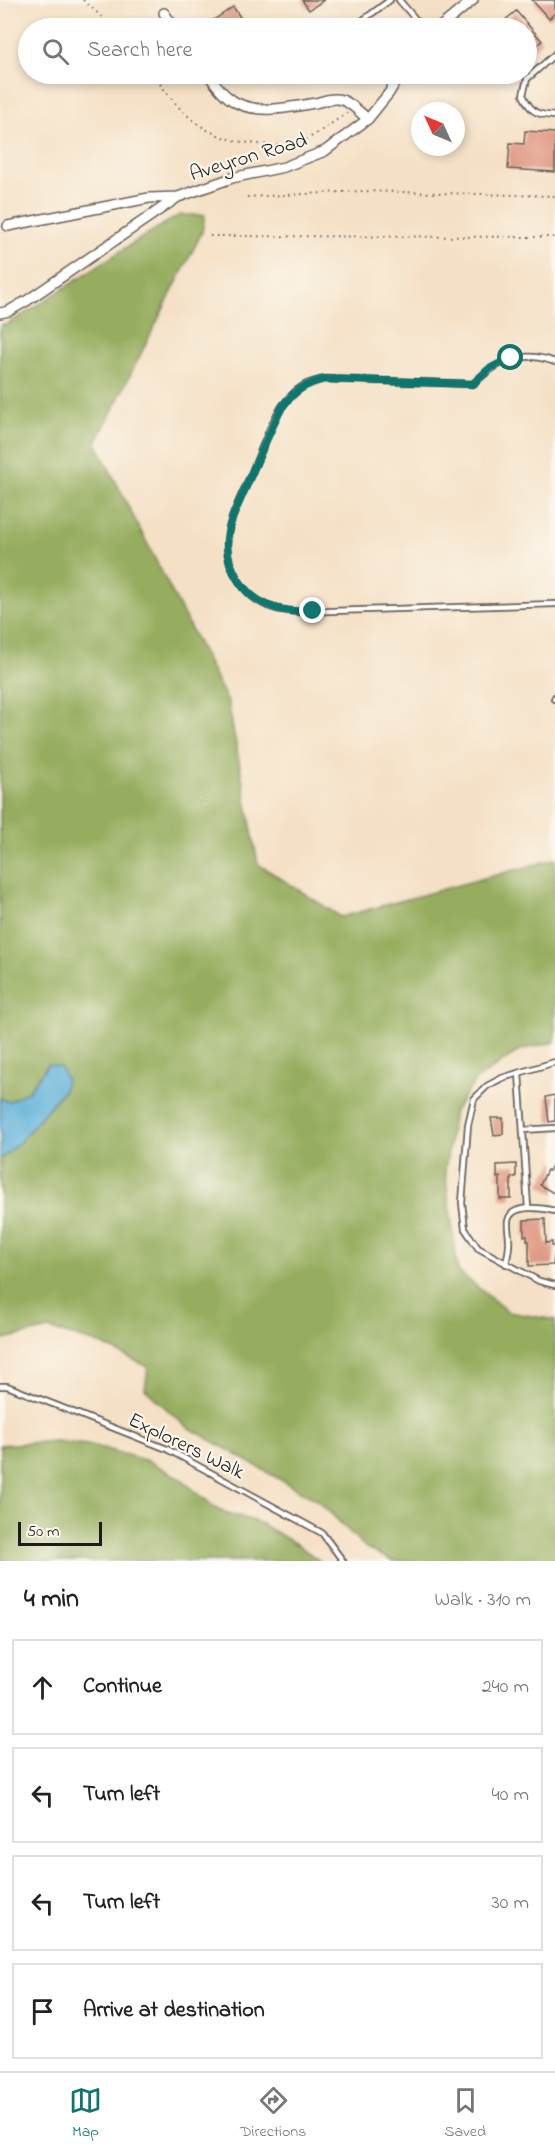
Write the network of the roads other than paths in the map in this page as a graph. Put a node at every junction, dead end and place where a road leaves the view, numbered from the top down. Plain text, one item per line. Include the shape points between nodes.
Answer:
1 (390, 0) edge
2 (399, 0) edge
3 (473, 0) edge
4 (164, 13) dead end
5 (168, 18) edge
6 (366, 18) edge
7 (414, 18) edge
8 (451, 18) edge
9 (555, 54) edge
10 (537, 70) edge
11 (217, 84) edge
12 (394, 84) edge
13 (526, 84) edge
14 (555, 116) edge
15 (368, 119) junction
16 (178, 197) junction
17 (8, 226) dead end
18 (0, 313) edge
19 (555, 362) edge
20 (555, 604) edge
21 (555, 1062) edge
22 (519, 1073) junction
23 (555, 1128) edge
24 (522, 1130) junction
25 (528, 1208) junction
26 (555, 1210) edge
27 (506, 1264) junction
28 (555, 1285) edge
29 (0, 1386) edge
30 (343, 1561) edge

1 - 6 lane
2 - 7 lane
3 - 8 street
4 - 5 street
9 - 10 lane
11 - 15 street via 240,105 292,107 341,99
12 - 15 street, Aveyron Road
13 - 14 lane via 523,95 529,107 540,115
15 - 16 street, Aveyron Road via 325,151 284,167 232,178
16 - 17 street via 149,198
16 - 18 street, Aveyron Road via 28,300
19 - 20 lane via 541,356 511,358 489,369 473,384 324,379 304,385 291,395 274,423 231,522 226,546 235,576 247,591 275,609 299,612
21 - 22 lane
22 - 24 lane
22 - 27 lane via 487,1086 474,1098 462,1203 465,1230 477,1248
23 - 24 lane
24 - 25 lane
25 - 26 lane
25 - 27 lane via 515,1212 508,1221
27 - 28 lane
29 - 30 lane, Explorers Walk via 167,1449 322,1533

